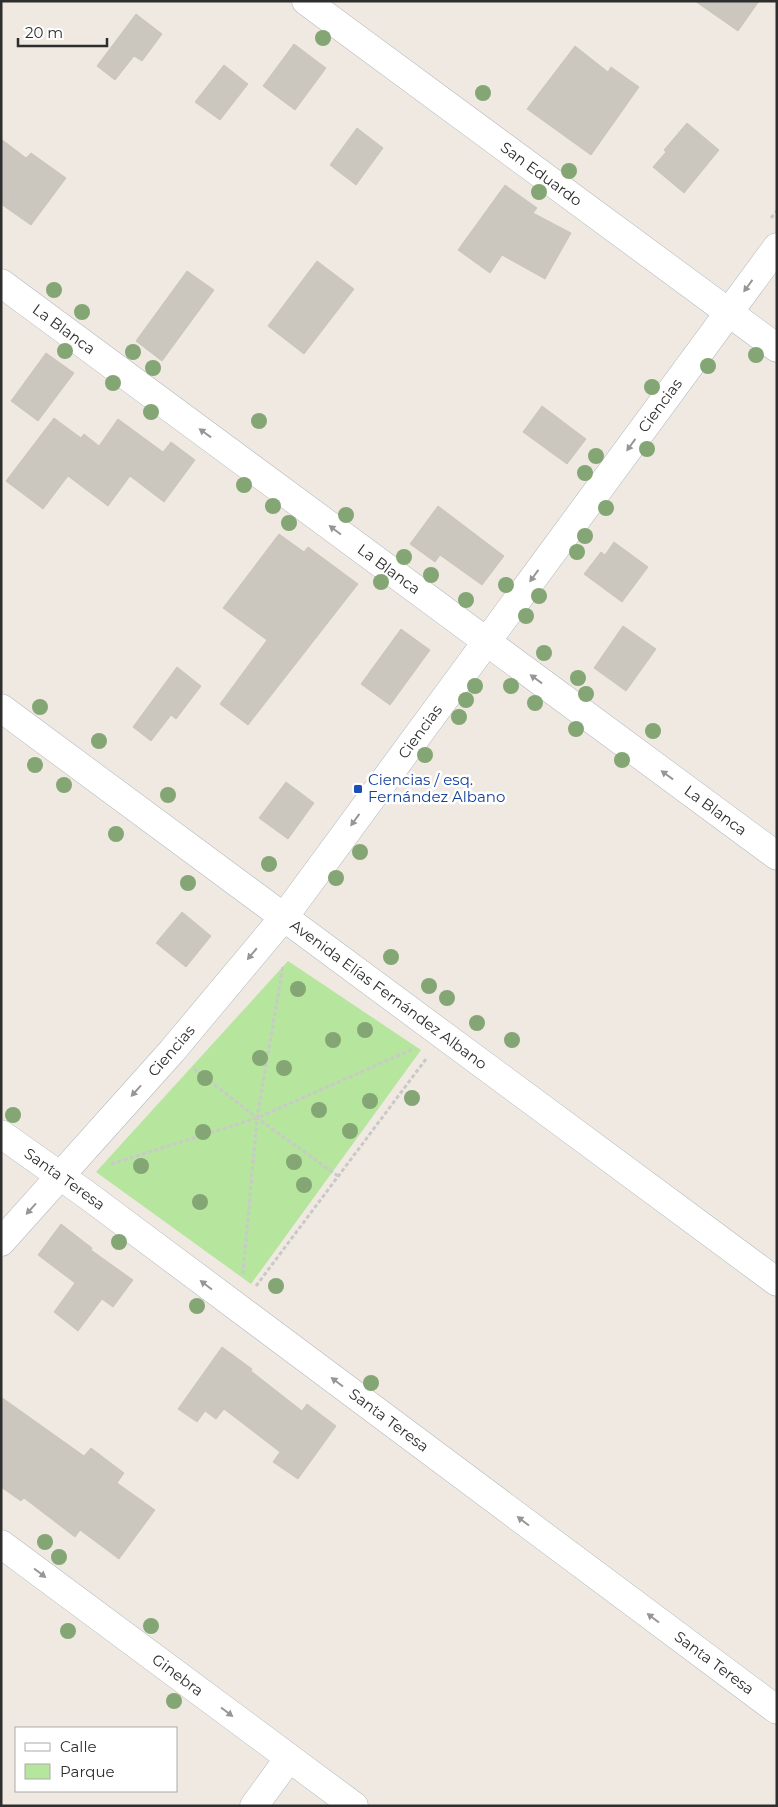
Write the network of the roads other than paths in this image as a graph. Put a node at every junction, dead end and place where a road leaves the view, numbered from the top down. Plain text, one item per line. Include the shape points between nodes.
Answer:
1 (306, 1) edge
2 (777, 247) edge
3 (1, 283) edge
4 (728, 313) junction
5 (777, 348) edge
6 (486, 642) junction
7 (1, 708) edge
8 (777, 856) edge
9 (284, 917) junction
10 (1, 1134) edge
11 (68, 1166) junction
12 (1, 1242) edge
13 (777, 1282) edge
14 (5, 1554) edge
15 (777, 1710) edge
16 (289, 1758) junction
17 (254, 1806) edge
18 (354, 1806) edge

1 - 4 street, San Eduardo
2 -> 4 street, Ciencias
6 -> 3 street, La Blanca
4 - 5 street, San Eduardo
4 -> 6 street, Ciencias
8 -> 6 street, La Blanca
6 -> 9 street, Ciencias
7 - 9 street, Avenida Elías Fernández Albano
9 -> 11 street, Ciencias via 172,1051
9 - 13 street, Avenida Elías Fernández Albano
10 - 11 street, Santa Teresa
11 -> 12 street, Ciencias
15 -> 11 street, Santa Teresa via 239,1309
14 -> 16 street, Ginebra
16 - 17 street
16 - 18 street, Ginebra

